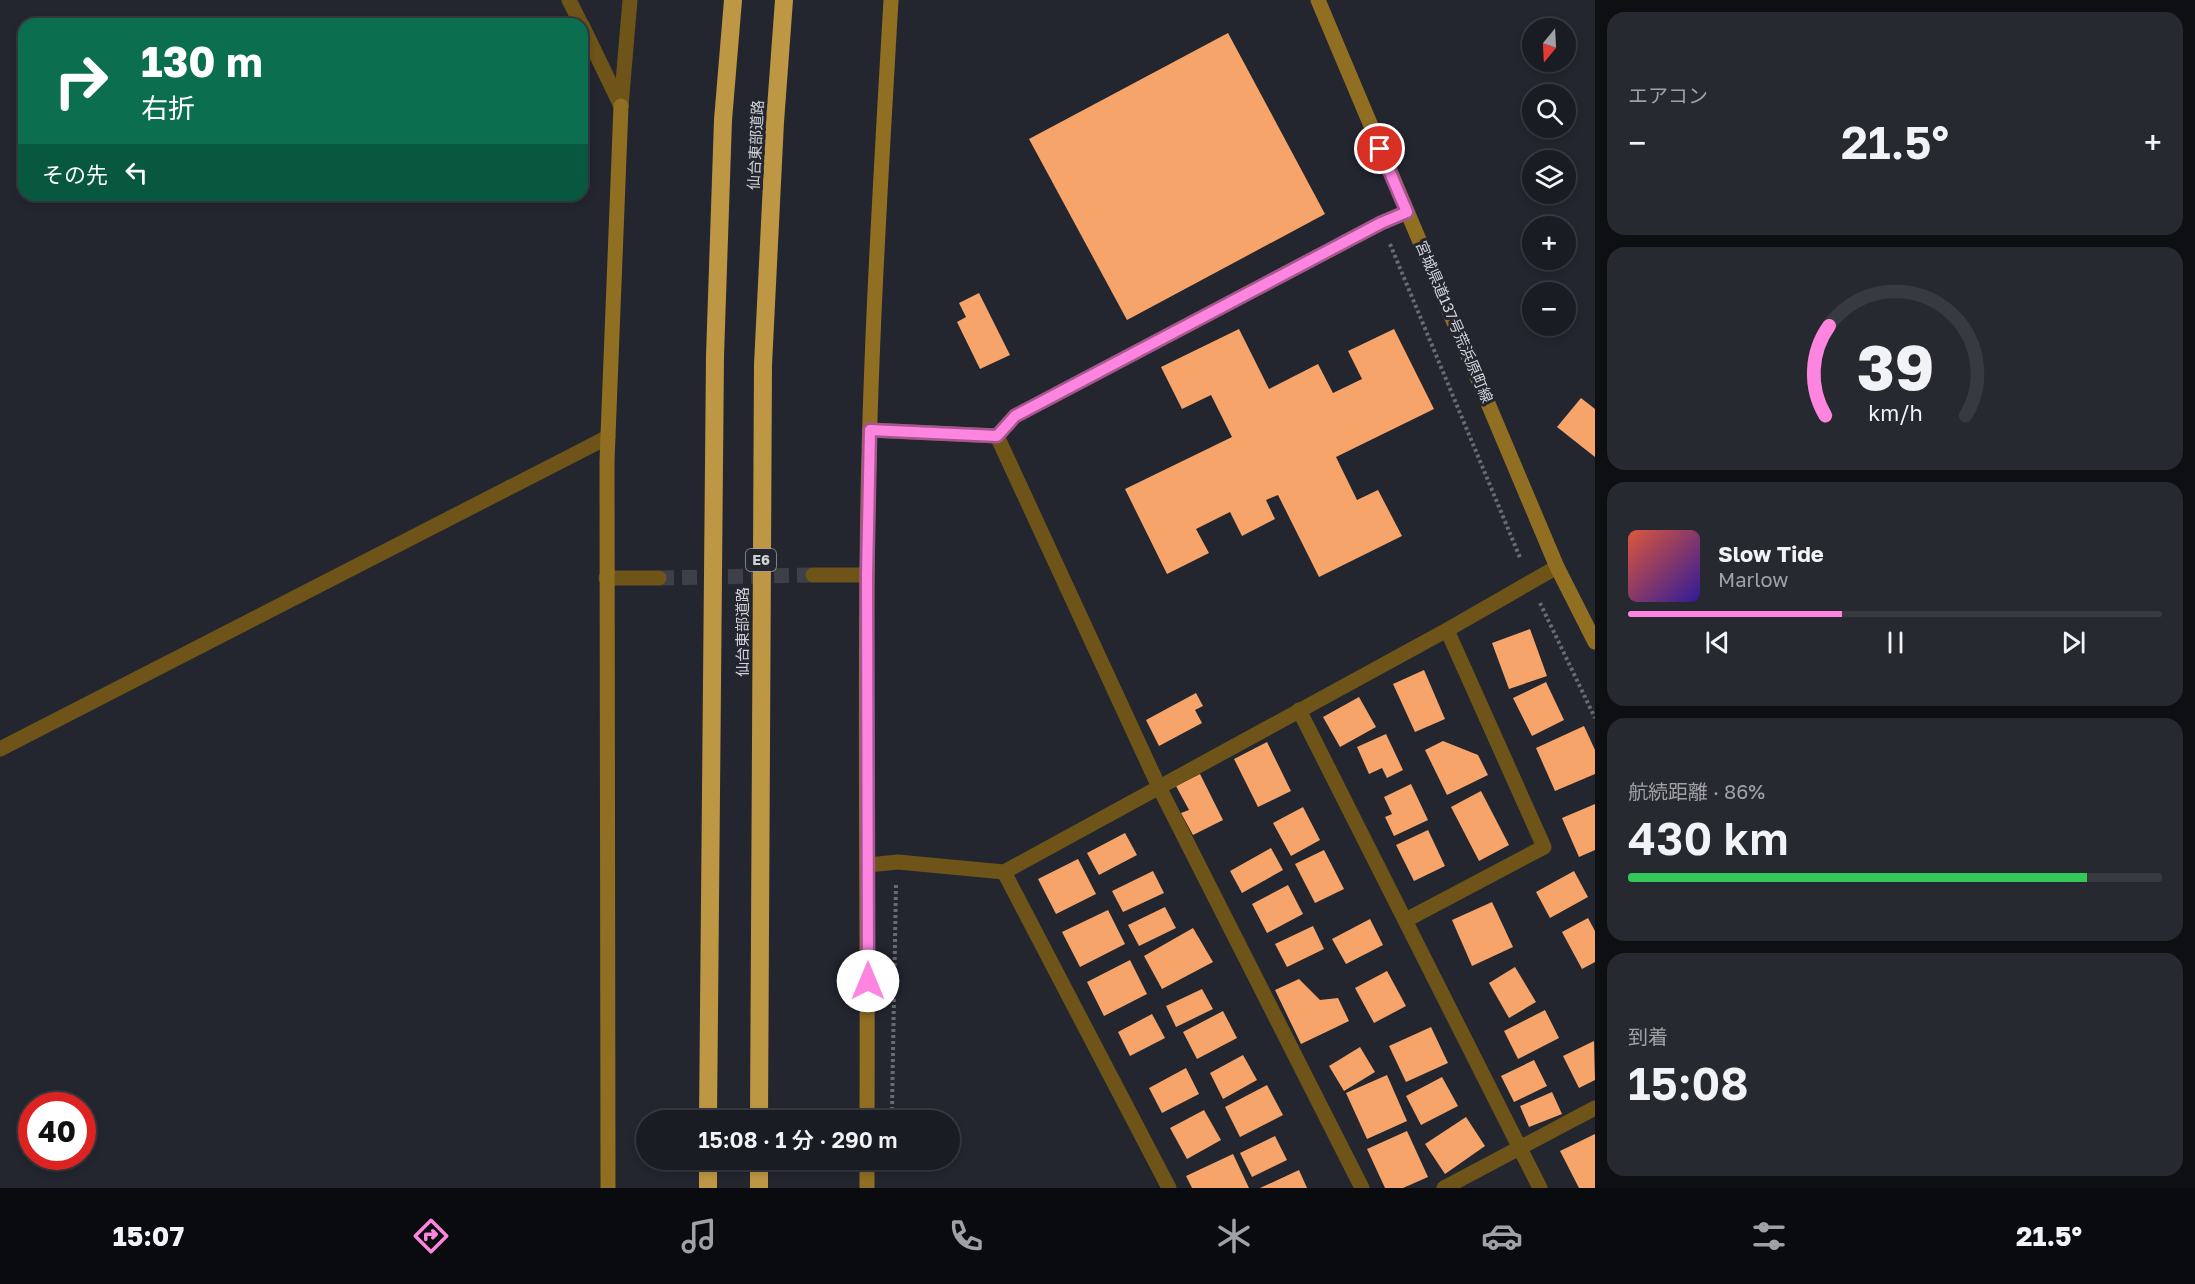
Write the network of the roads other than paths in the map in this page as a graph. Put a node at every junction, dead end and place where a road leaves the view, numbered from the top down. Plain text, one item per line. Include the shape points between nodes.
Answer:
1 (569, 0) edge
2 (630, 0) edge
3 (733, 0) edge
4 (784, 0) edge
5 (891, 0) edge
6 (1318, 0) edge
7 (578, 18) edge
8 (588, 37) edge
9 (621, 106) junction
10 (1407, 212) junction
11 (870, 430) junction
12 (997, 436) junction
13 (608, 437) junction
14 (1557, 567) junction
15 (813, 575) tunnel mouth
16 (867, 575) junction
17 (606, 578) junction
18 (659, 578) tunnel mouth
19 (1447, 630) junction
20 (1595, 642) edge
21 (1299, 710) junction
22 (0, 749) edge
23 (1159, 787) junction
24 (868, 865) junction
25 (1004, 872) junction
26 (1406, 920) junction
27 (1595, 1108) edge
28 (708, 1110) edge
29 (759, 1110) edge
30 (867, 1110) edge
31 (1520, 1148) junction
32 (708, 1170) edge
33 (759, 1170) edge
34 (867, 1170) edge
35 (608, 1188) edge
36 (708, 1188) edge
37 (759, 1188) edge
38 (867, 1188) edge
39 (1169, 1188) edge
40 (1362, 1188) edge
41 (1444, 1188) edge
42 (1540, 1188) edge

1 - 7 street
2 - 9 street
3 - 28 highway, 仙台東部道路 via 723,120 715,356
4 - 29 highway, 仙台東部道路 / E6 via 763,365
5 - 11 street
6 - 10 street, 宮城県道137号荒浜原町線
8 - 9 street
9 - 13 street
10 - 12 street via 1015,416
10 - 14 street, 宮城県道137号荒浜原町線
11 - 12 street
11 - 16 street
12 - 23 street
13 - 17 street
13 - 22 street
14 - 19 street
14 - 20 street, 宮城県道137号荒浜原町線
15 - 16 street
16 - 24 street
17 - 18 street
17 - 35 street
19 - 21 street
19 - 26 street via 1544,847
21 - 23 street
21 - 26 street
23 - 25 street
23 - 40 street
24 - 25 street via 898,862
24 - 30 street
25 - 39 street
26 - 31 street
27 - 31 street
31 - 41 street
31 - 42 street
32 - 36 highway
33 - 37 highway
34 - 38 street

